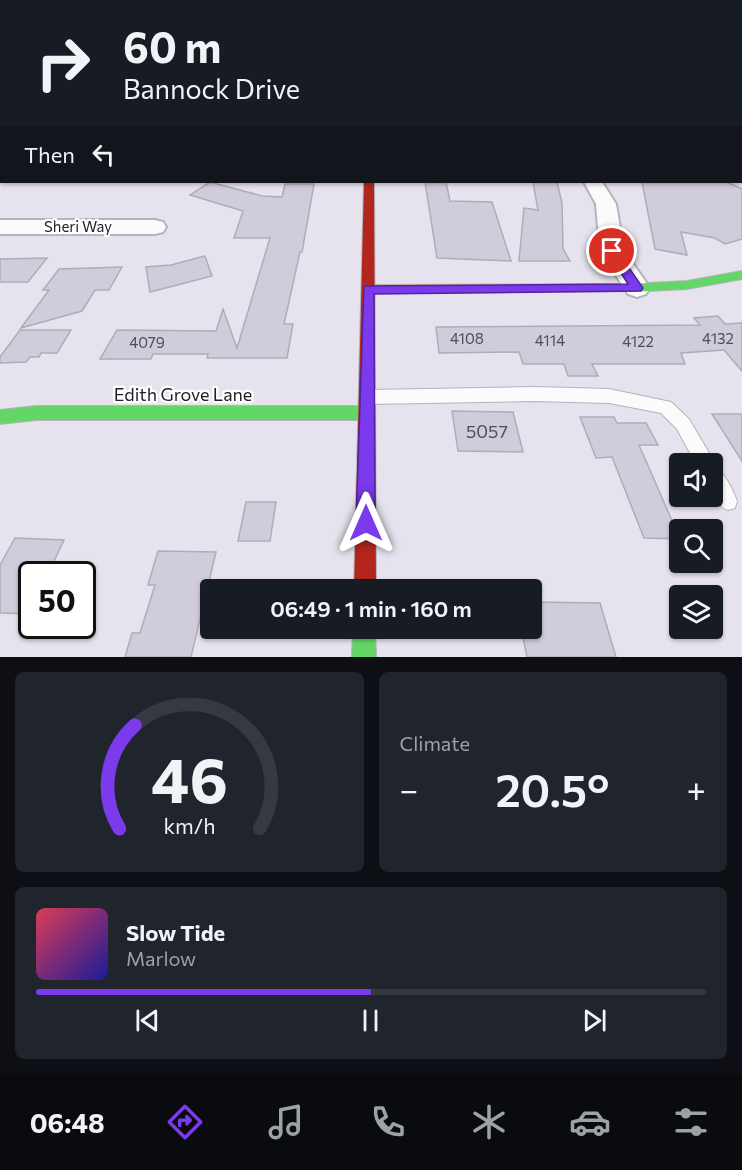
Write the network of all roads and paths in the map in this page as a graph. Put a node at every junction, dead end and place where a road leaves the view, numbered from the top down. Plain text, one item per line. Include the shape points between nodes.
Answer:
1 (369, 183) edge
2 (594, 183) edge
3 (0, 227) edge
4 (155, 227) dead end
5 (742, 275) edge
6 (637, 288) junction
7 (368, 289) junction
8 (367, 405) junction
9 (0, 417) edge
10 (700, 453) edge
11 (723, 493) edge
12 (728, 501) dead end
13 (365, 579) edge
14 (364, 639) edge
15 (364, 657) edge

1 - 7 street
2 - 6 street via 606,204 612,251
3 - 4 street, Sheri Way
5 - 6 street via 687,285
6 - 7 street
7 - 8 street
8 - 9 street, Edith Grove Lane
8 - 10 lane via 534,394 609,396 665,407 683,424
8 - 13 street
11 - 12 lane
14 - 15 street

